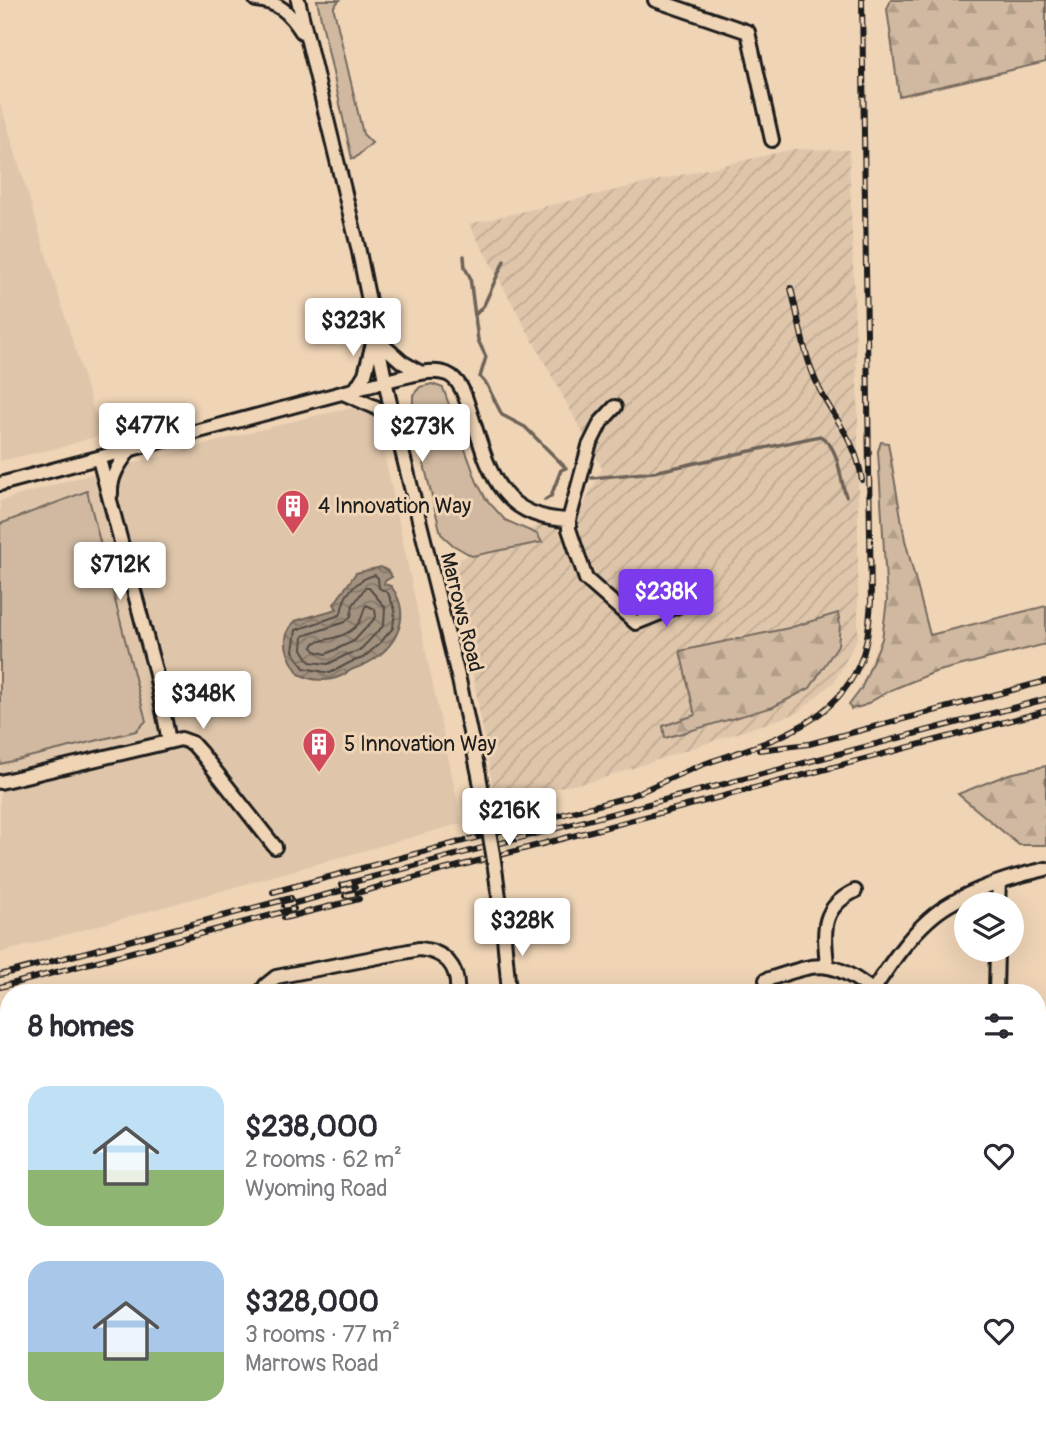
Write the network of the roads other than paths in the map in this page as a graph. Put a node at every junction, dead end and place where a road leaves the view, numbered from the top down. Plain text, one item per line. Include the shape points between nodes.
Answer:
1 (256, 0) edge
2 (298, 0) edge
3 (655, 0) edge
4 (307, 41) junction
5 (772, 140) dead end
6 (376, 337) junction
7 (421, 373) junction
8 (385, 382) junction
9 (350, 392) junction
10 (615, 407) dead end
11 (396, 424) junction
12 (129, 451) junction
13 (99, 459) junction
14 (0, 484) edge
15 (112, 508) junction
16 (569, 520) junction
17 (683, 604) dead end
18 (169, 741) junction
19 (0, 782) edge
20 (275, 847) dead end
21 (1046, 869) edge
22 (999, 882) junction
23 (855, 891) dead end
24 (999, 892) edge
25 (997, 962) edge
26 (827, 965) junction
27 (766, 980) dead end
28 (268, 984) edge
29 (458, 984) edge
30 (508, 984) edge
31 (864, 984) edge
32 (878, 984) edge
33 (996, 984) edge

1 - 4 street via 275,3 289,14
2 - 4 street, Marrows Road
3 - 5 street via 748,32
4 - 6 street, Marrows Road
6 - 7 street
6 - 8 street, Marrows Road
6 - 9 street via 366,374
7 - 8 street
7 - 16 street via 449,375 461,387 490,469 512,502 534,516
8 - 9 street
8 - 11 street, Marrows Road
9 - 11 street
9 - 12 street
10 - 16 street via 589,446
11 - 30 street, Marrows Road, bridge via 479,775
12 - 13 street
12 - 15 street via 110,485
13 - 14 street
13 - 15 street
15 - 18 street
16 - 17 street via 586,579 636,623
18 - 19 street
18 - 20 street via 192,743
21 - 22 street
22 - 24 street
22 - 32 street via 949,904 934,916 897,955
23 - 26 street via 836,902 827,918
25 - 33 street
26 - 27 street
26 - 31 street
28 - 29 street via 276,976 419,949 442,954 452,964

